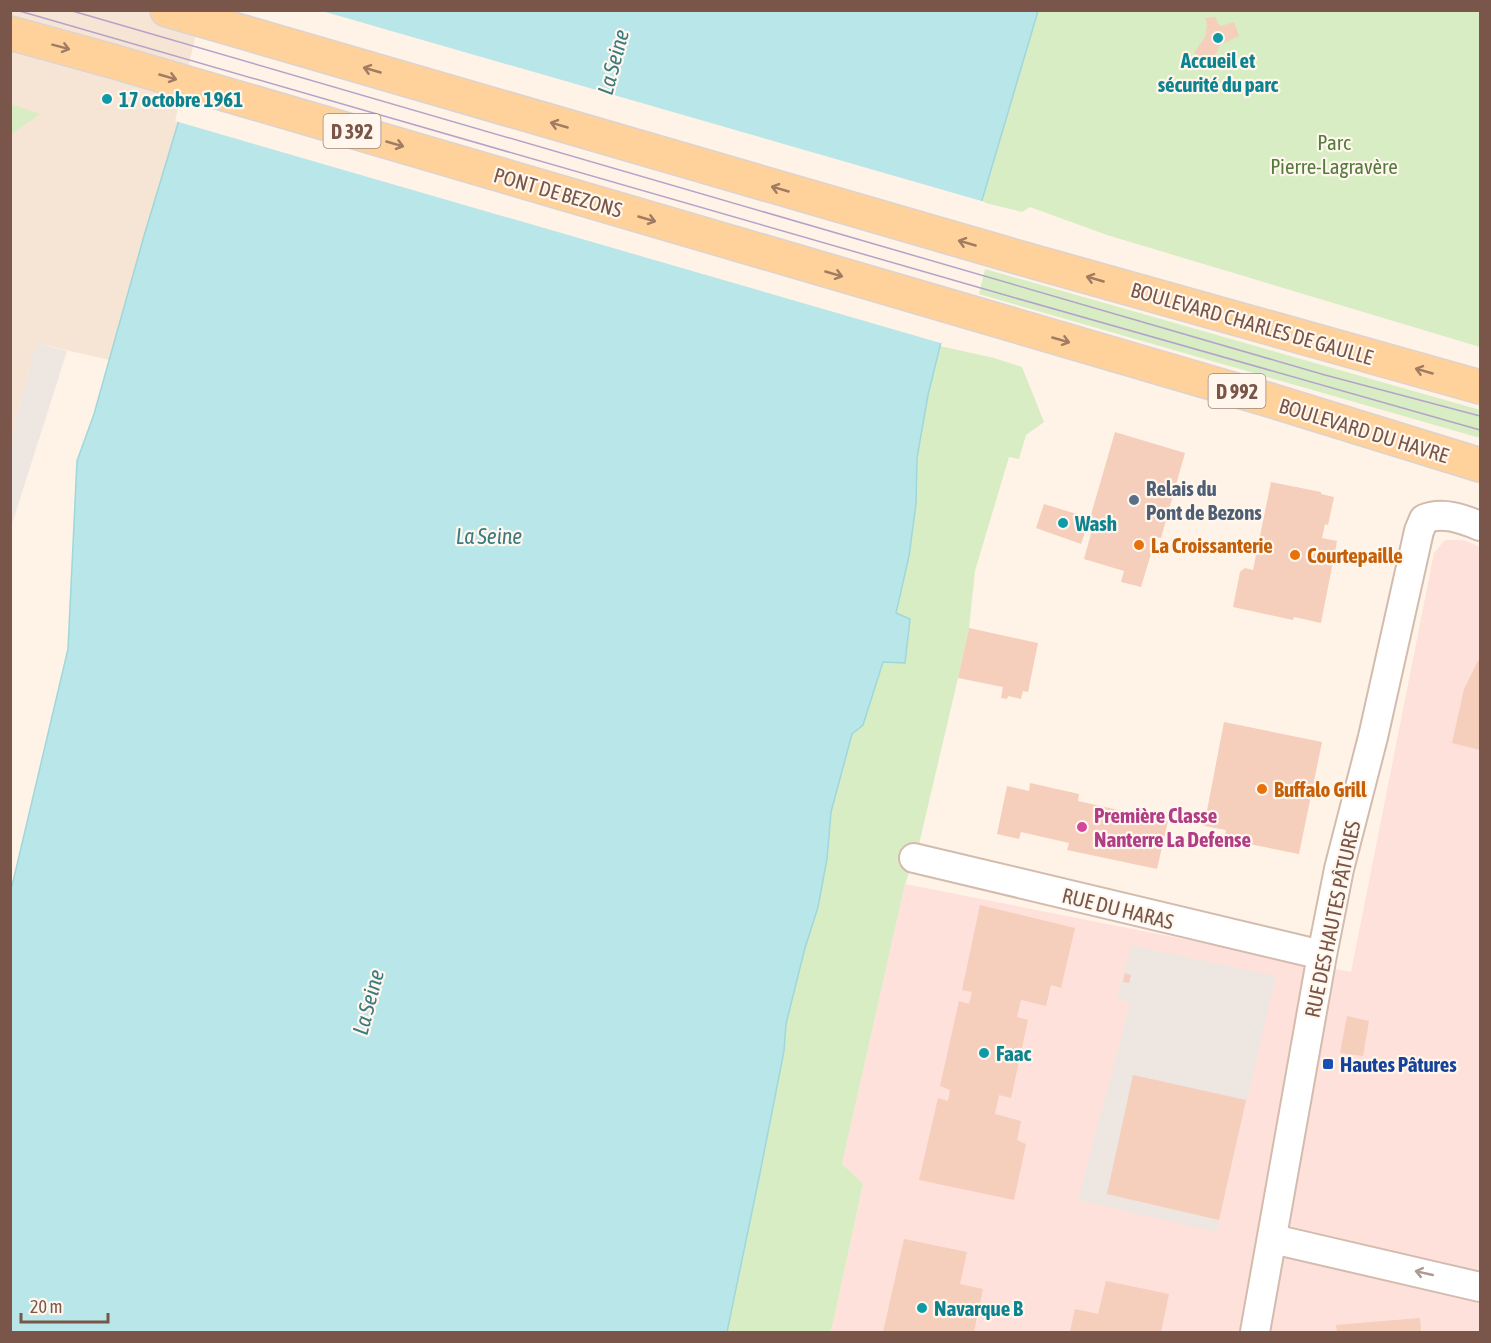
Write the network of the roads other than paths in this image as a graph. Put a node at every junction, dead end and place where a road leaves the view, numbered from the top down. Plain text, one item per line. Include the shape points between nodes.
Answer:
1 (167, 10) edge
2 (10, 33) edge
3 (591, 202) joint
4 (1004, 324) joint
5 (1480, 387) edge
6 (1476, 465) edge
7 (1480, 526) edge
8 (914, 858) dead end
9 (1322, 956) junction
10 (1273, 1239) junction
11 (1480, 1287) edge
12 (1255, 1332) edge

5 -> 1 main road, BOULEVARD CHARLES DE GAULLE via 615,142
2 -> 3 main road, PONT DE BEZONS / D 392
3 -> 4 main road, PONT DE BEZONS / D 992
4 -> 6 main road, BOULEVARD DU HAVRE / D 992 via 1273,401
7 - 9 street, RUE DES HAUTES PÂTURES via 1434,515 1424,519 1419,531
8 - 9 street, RUE DU HARAS
9 - 10 street, RUE DES HAUTES PÂTURES
11 -> 10 street
10 - 12 street, RUE DES HAUTES PÂTURES

